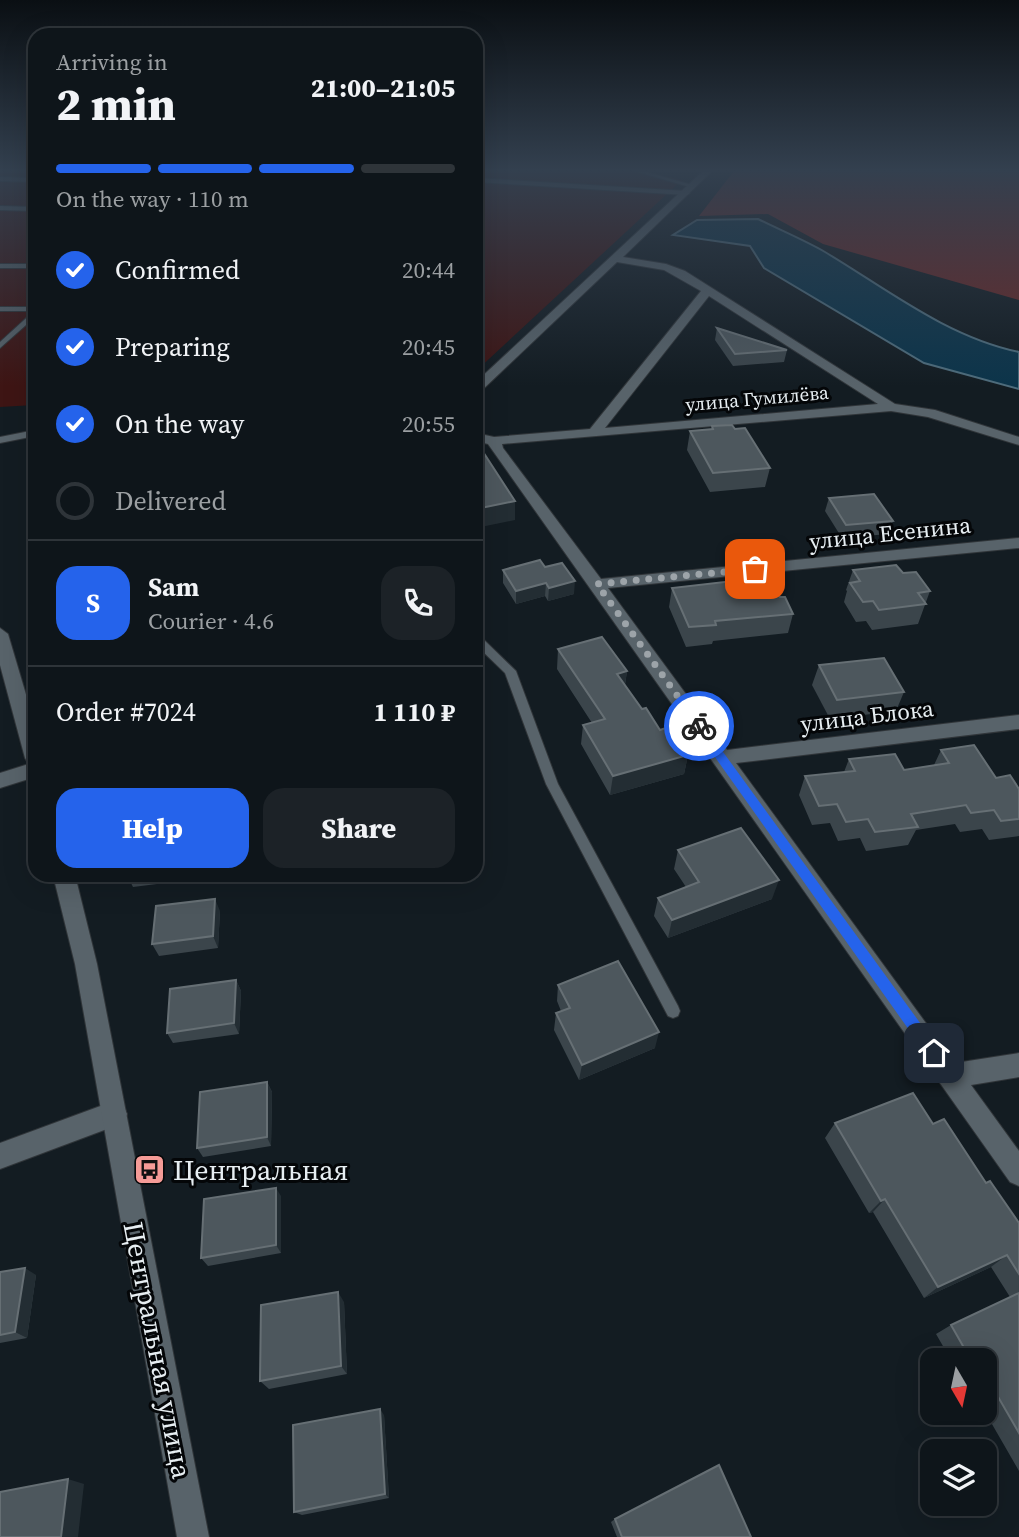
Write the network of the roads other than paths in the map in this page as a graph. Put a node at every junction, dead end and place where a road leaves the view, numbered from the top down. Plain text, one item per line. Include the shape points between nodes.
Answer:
1 (634, 243) edge
2 (617, 259) junction
3 (0, 266) edge
4 (28, 266) edge
5 (707, 290) junction
6 (0, 309) edge
7 (28, 311) edge
8 (28, 318) edge
9 (1, 344) edge
10 (483, 383) edge
11 (891, 407) junction
12 (595, 430) junction
13 (28, 434) edge
14 (485, 439) edge
15 (0, 440) edge
16 (1019, 441) edge
17 (1019, 543) edge
18 (597, 584) junction
19 (0, 634) edge
20 (483, 646) edge
21 (1019, 722) edge
22 (28, 733) edge
23 (722, 758) junction
24 (28, 771) edge
25 (0, 781) edge
26 (66, 882) edge
27 (673, 1010) dead end
28 (1019, 1065) edge
29 (950, 1076) junction
30 (114, 1114) junction
31 (0, 1156) edge
32 (1019, 1173) edge
33 (193, 1537) edge

1 - 2 street
2 - 5 street via 666,267
2 - 10 street
3 - 4 lane
5 - 11 street
5 - 12 street
6 - 7 lane
8 - 9 lane
11 - 12 street, улица Гумилёва
11 - 16 street, улица Гумилёва via 930,413
12 - 14 street, улица Гумилёва
13 - 15 lane
14 - 18 street
17 - 18 street, улица Есенина
18 - 23 street
19 - 22 street
20 - 27 lane via 510,671 552,784
21 - 23 street, улица Блока
23 - 29 street
24 - 25 street
26 - 30 street, Центральная улица
28 - 29 street
29 - 32 street
30 - 31 street
30 - 33 street, Центральная улица

